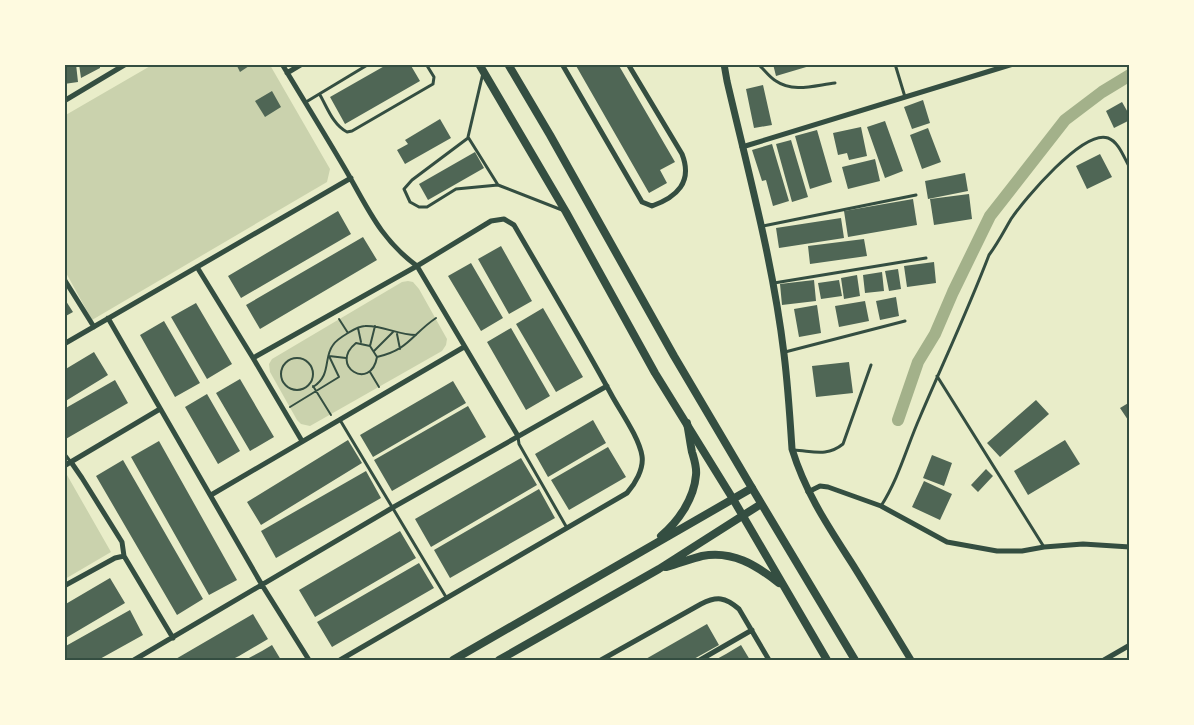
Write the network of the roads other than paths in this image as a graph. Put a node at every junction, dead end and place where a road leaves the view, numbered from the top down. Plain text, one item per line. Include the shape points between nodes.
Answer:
1 (126, 64) edge
2 (282, 64) edge
3 (302, 64) edge
4 (369, 64) edge
5 (426, 64) edge
6 (508, 64) edge
7 (562, 64) edge
8 (628, 64) edge
9 (724, 64) edge
10 (758, 64) edge
11 (895, 64) edge
12 (1013, 64) edge
13 (481, 68) edge
14 (287, 73) junction
15 (835, 83) dead end
16 (320, 95) junction
17 (905, 97) junction
18 (64, 101) edge
19 (306, 102) junction
20 (468, 137) junction
21 (742, 147) junction
22 (1130, 168) edge
23 (351, 178) junction
24 (498, 185) junction
25 (916, 195) dead end
26 (566, 212) junction
27 (761, 226) junction
28 (926, 258) dead end
29 (417, 266) junction
30 (197, 267) junction
31 (64, 279) edge
32 (772, 283) junction
33 (108, 318) junction
34 (905, 321) dead end
35 (94, 327) junction
36 (64, 344) edge
37 (464, 346) junction
38 (784, 353) junction
39 (253, 358) junction
40 (870, 365) dead end
41 (937, 376) junction
42 (607, 386) junction
43 (160, 409) junction
44 (339, 419) junction
45 (687, 423) junction
46 (518, 436) junction
47 (302, 441) junction
48 (792, 450) junction
49 (64, 453) edge
50 (71, 462) junction
51 (64, 466) edge
52 (752, 488) junction
53 (808, 492) junction
54 (211, 495) junction
55 (733, 499) junction
56 (761, 504) junction
57 (881, 506) junction
58 (392, 508) junction
59 (742, 515) junction
60 (567, 528) junction
61 (1044, 547) junction
62 (1130, 547) edge
63 (646, 548) junction
64 (124, 556) junction
65 (659, 569) junction
66 (262, 585) junction
67 (64, 586) edge
68 (784, 587) junction
69 (447, 598) junction
70 (752, 630) junction
71 (173, 638) junction
72 (1130, 645) edge
73 (608, 659) edge
74 (134, 660) edge
75 (309, 660) edge
76 (340, 660) edge
77 (453, 660) edge
78 (499, 660) edge
79 (601, 660) edge
80 (700, 660) edge
81 (769, 660) edge
82 (827, 660) edge
83 (855, 660) edge
84 (911, 660) edge
85 (1104, 660) edge

1 - 18 street
2 - 14 street
3 - 14 street
4 - 16 lane
5 - 16 lane via 434,76 433,84 352,131 337,125
6 - 52 main road
7 - 8 street via 642,202 652,206 676,194 684,181 685,163
9 - 21 street
10 - 15 lane via 776,81 790,87
11 - 17 lane
12 - 17 street
13 - 20 lane
13 - 26 main road
14 - 19 street
16 - 19 lane
17 - 21 street
19 - 23 street
20 - 24 lane
20 - 24 lane via 412,180 404,189 410,202 427,207 456,189
21 - 27 street
22 - 41 lane via 1106,137 1077,149 1050,172 989,255
23 - 29 street via 388,240
23 - 30 street
24 - 26 lane
25 - 27 lane
26 - 45 main road
27 - 32 street
28 - 32 lane
29 - 37 street
29 - 39 street
29 - 42 street via 491,221 504,219 514,225
30 - 33 street
30 - 39 street
31 - 35 street
32 - 38 street
33 - 35 street
33 - 43 street
34 - 38 lane
35 - 36 street
37 - 44 street
37 - 46 street
38 - 48 street
39 - 47 street
40 - 48 lane via 843,444 826,453
41 - 57 lane
41 - 61 lane
42 - 46 street
42 - 60 street via 642,453 638,478 627,493
43 - 50 street
43 - 54 street
44 - 47 street
44 - 58 lane
45 - 55 main road
45 - 63 main road via 696,475 692,492 678,518
46 - 58 street
46 - 60 lane
47 - 54 street
48 - 53 street
49 - 50 lane
50 - 51 street
50 - 64 street via 122,542
52 - 55 main road
52 - 56 main road
53 - 57 street via 828,487
53 - 84 street
54 - 66 street
55 - 59 main road
55 - 63 main road
56 - 59 main road
56 - 83 main road
57 - 61 street via 947,542 998,551
58 - 66 street
58 - 69 lane
59 - 65 main road
59 - 68 main road
60 - 69 street
61 - 62 street
63 - 77 main road
64 - 67 street
64 - 71 street
65 - 68 main road via 700,557 726,555 751,564
65 - 78 main road
66 - 71 street
66 - 75 street
68 - 82 main road
69 - 76 street
70 - 73 street via 732,603 709,599
70 - 80 street
70 - 81 street
71 - 74 street
72 - 85 street
73 - 79 street

